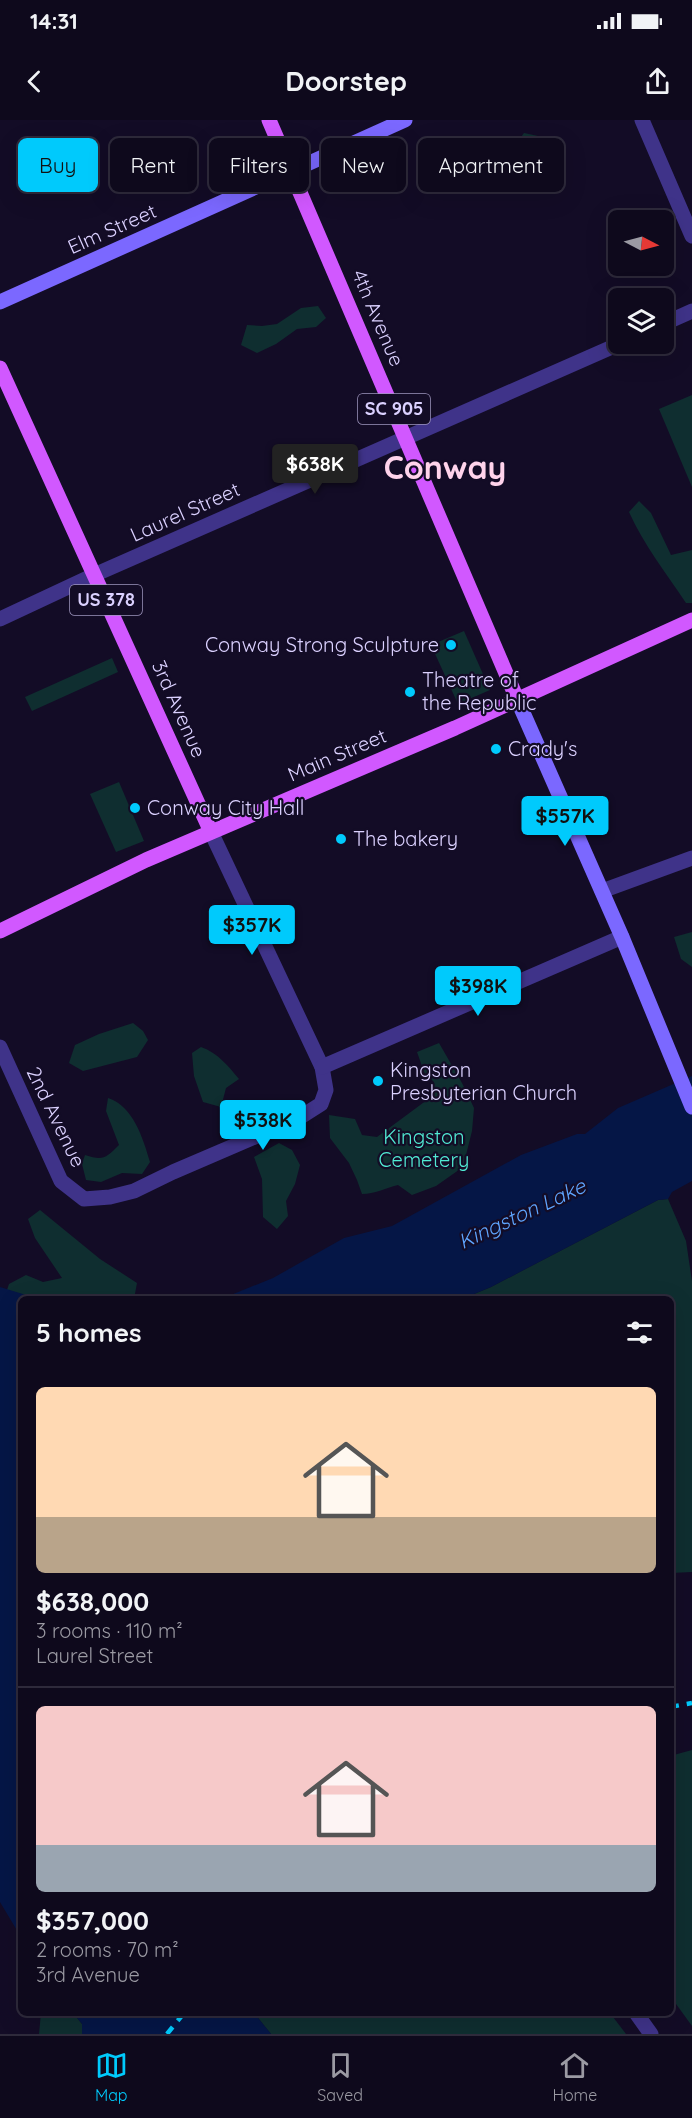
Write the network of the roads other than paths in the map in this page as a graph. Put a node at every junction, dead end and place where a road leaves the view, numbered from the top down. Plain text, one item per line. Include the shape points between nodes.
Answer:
1 (269, 120) edge
2 (405, 120) edge
3 (642, 120) edge
4 (277, 138) edge
5 (309, 163) edge
6 (244, 192) edge
7 (300, 192) edge
8 (692, 236) edge
9 (0, 302) edge
10 (692, 311) edge
11 (674, 319) edge
12 (608, 349) edge
13 (0, 368) edge
14 (406, 436) junction
15 (94, 575) junction
16 (0, 619) edge
17 (692, 620) edge
18 (517, 699) junction
19 (211, 832) junction
20 (692, 858) edge
21 (602, 891) junction
22 (0, 932) edge
23 (622, 937) junction
24 (0, 1047) edge
25 (4, 1066) edge
26 (322, 1067) junction
27 (692, 1107) edge
28 (638, 2016) edge
29 (651, 2034) edge

1 - 4 main road, 4th Avenue / SC 905
2 - 5 main road, Elm Street
3 - 8 street
6 - 9 main road, Elm Street
7 - 14 main road, 4th Avenue / SC 905
10 - 11 street
12 - 14 street, Laurel Street
13 - 15 main road, 3rd Avenue / US 378
14 - 15 street, Laurel Street
14 - 18 main road, 4th Avenue / SC 905
15 - 16 street, Laurel Street
15 - 19 main road, 3rd Avenue / US 378
17 - 18 main road, Main Street
18 - 19 main road, Main Street
18 - 21 main road, SC 905
19 - 22 main road, Main Street via 104,879
19 - 26 street, 3rd Avenue
20 - 21 street
21 - 23 main road, SC 905
23 - 26 street
23 - 27 main road, SC 905
24 - 25 street, 2nd Avenue
25 - 26 street, 2nd Avenue via 61,1181 84,1199 134,1191 299,1118 321,1104 327,1090
28 - 29 street

